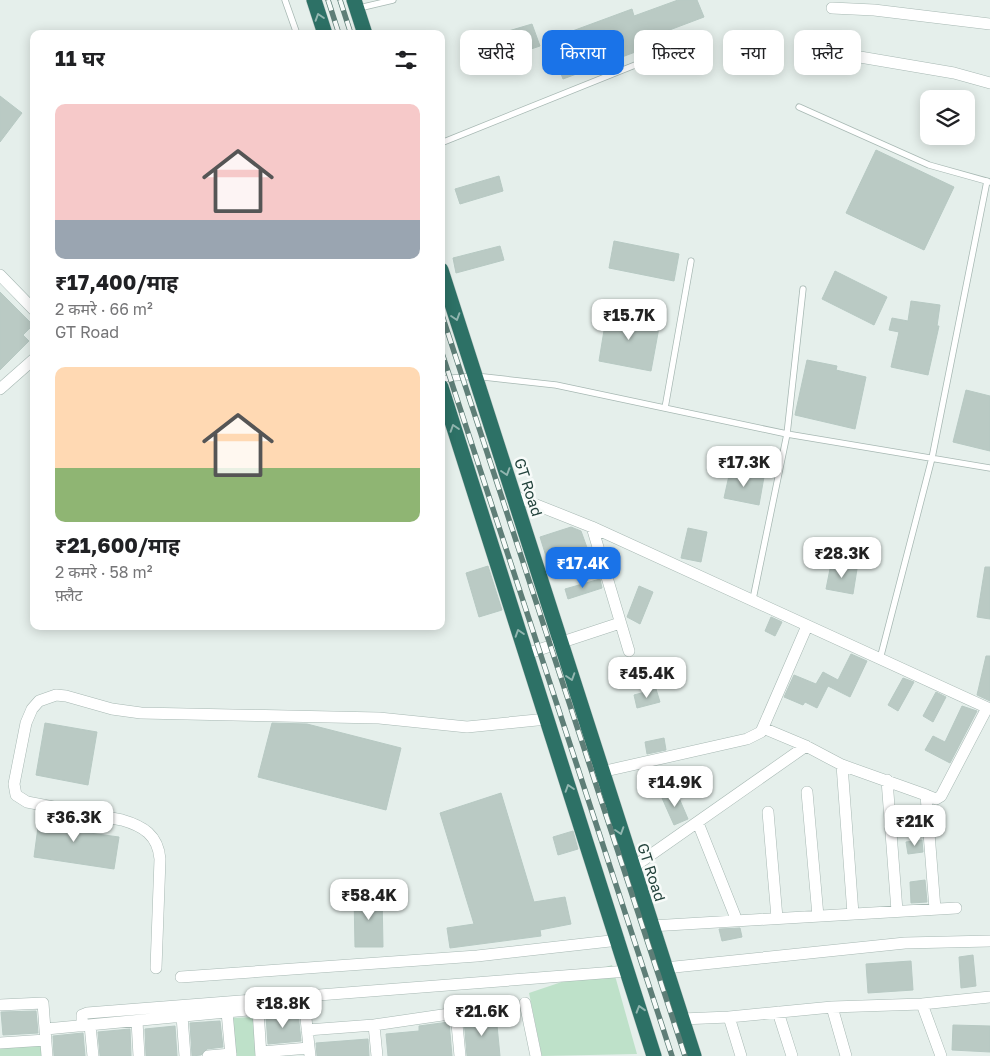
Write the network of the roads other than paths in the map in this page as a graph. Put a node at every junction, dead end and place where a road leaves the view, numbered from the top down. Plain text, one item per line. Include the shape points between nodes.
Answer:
1 (285, 0) edge
2 (314, 0) edge
3 (393, 0) edge
4 (355, 4) edge
5 (832, 8) dead end
6 (990, 24) edge
7 (296, 30) edge
8 (324, 30) edge
9 (364, 30) edge
10 (861, 57) edge
11 (634, 65) edge
12 (990, 82) edge
13 (799, 107) dead end
14 (445, 141) edge
15 (988, 182) edge
16 (692, 261) dead end
17 (0, 276) edge
18 (445, 282) edge
19 (803, 289) dead end
20 (30, 306) edge
21 (30, 363) edge
22 (475, 376) junction
23 (445, 379) edge
24 (0, 389) edge
25 (445, 400) edge
26 (665, 408) junction
27 (787, 434) junction
28 (932, 458) junction
29 (990, 468) edge
30 (514, 496) junction
31 (592, 527) junction
32 (753, 599) junction
33 (620, 623) junction
34 (807, 626) junction
35 (560, 642) junction
36 (629, 651) dead end
37 (526, 654) junction
38 (880, 659) junction
39 (988, 709) edge
40 (547, 719) junction
41 (764, 728) junction
42 (806, 746) junction
43 (842, 765) junction
44 (601, 772) junction
45 (887, 780) junction
46 (807, 792) dead end
47 (926, 795) junction
48 (768, 812) dead end
49 (698, 823) junction
50 (632, 868) junction
51 (956, 908) dead end
52 (935, 909) junction
53 (897, 911) junction
54 (854, 914) junction
55 (818, 916) junction
56 (777, 918) junction
57 (737, 921) junction
58 (651, 926) junction
59 (619, 940) junction
60 (990, 942) edge
61 (156, 968) dead end
62 (665, 968) junction
63 (628, 971) junction
64 (181, 977) dead end
65 (990, 998) edge
66 (525, 1004) dead end
67 (922, 1004) junction
68 (0, 1005) edge
69 (497, 1007) dead end
70 (832, 1007) junction
71 (258, 1010) junction
72 (227, 1012) junction
73 (778, 1012) junction
74 (456, 1013) junction
75 (182, 1016) junction
76 (730, 1017) junction
77 (682, 1019) junction
78 (136, 1021) junction
79 (86, 1025) junction
80 (374, 1025) junction
81 (307, 1030) junction
82 (46, 1034) junction
83 (0, 1044) edge
84 (310, 1052) edge
85 (261, 1054) edge
86 (231, 1055) edge
87 (47, 1056) edge
88 (93, 1056) edge
89 (139, 1056) edge
90 (185, 1056) edge
91 (208, 1056) edge
92 (377, 1056) edge
93 (460, 1056) edge
94 (536, 1056) edge
95 (654, 1056) edge
96 (694, 1056) edge
97 (741, 1056) edge
98 (792, 1056) edge
99 (846, 1056) edge
100 (941, 1056) edge

1 - 7 lane
8 -> 2 highway
3 - 4 lane
4 - 9 highway
5 - 6 street
10 - 12 street
11 - 14 lane
13 - 15 lane via 929,164
15 - 28 lane
16 - 26 lane
17 - 20 street
18 -> 22 highway, GT Road
19 - 27 lane
21 - 24 street
22 - 23 lane
22 - 26 lane via 556,385
22 -> 30 highway, GT Road
37 -> 25 highway
26 - 27 lane
27 - 28 lane
27 - 32 lane
28 - 29 lane
28 - 38 lane
30 - 31 street
30 - 35 highway, GT Road
31 - 32 street
31 - 33 street
32 - 34 street
33 - 35 street
33 - 36 street
34 - 38 street
34 - 41 street
35 - 37 street
35 -> 44 highway, GT Road
37 - 40 highway
38 - 39 street
39 - 47 street via 941,796 936,799
59 -> 40 highway
40 - 61 street via 467,727 379,718 141,713 56,695 39,701 26,723 14,784 16,796 27,802 122,820 150,833 160,859
41 - 42 street
41 - 44 street via 747,739
42 - 43 street
42 - 49 street
43 - 45 street
43 - 54 street
44 -> 50 highway, GT Road
45 - 47 street
45 - 53 street
46 - 55 street
47 - 52 street
48 - 56 street
49 - 50 street
49 - 57 street
50 - 58 highway, GT Road
51 - 52 street
52 - 53 street
53 - 54 street
54 - 55 street
55 - 56 street
56 - 57 street
57 - 58 street
58 - 62 highway, GT Road
59 - 63 highway
59 - 64 street via 477,956
60 - 62 street via 905,943
62 - 77 highway, GT Road
63 - 79 street via 87,1013 82,1016
95 -> 63 highway
65 - 67 street
66 - 94 street
67 - 70 street
67 - 100 street
68 - 82 street via 43,1003
69 - 74 street
70 - 73 street
70 - 99 street
71 - 72 street
71 - 81 street via 304,1006
71 - 85 street
72 - 75 street
72 - 86 street
73 - 76 street
73 - 98 street
74 - 80 street
74 - 93 street
75 - 78 street
75 - 90 street
76 - 77 street
76 - 97 street
77 - 96 highway, GT Road
78 - 79 street
78 - 89 street
79 - 82 street
79 - 88 street
80 - 81 street
80 - 92 street
81 - 84 street
82 - 83 street
82 - 87 street
84 - 85 street
86 - 91 street

